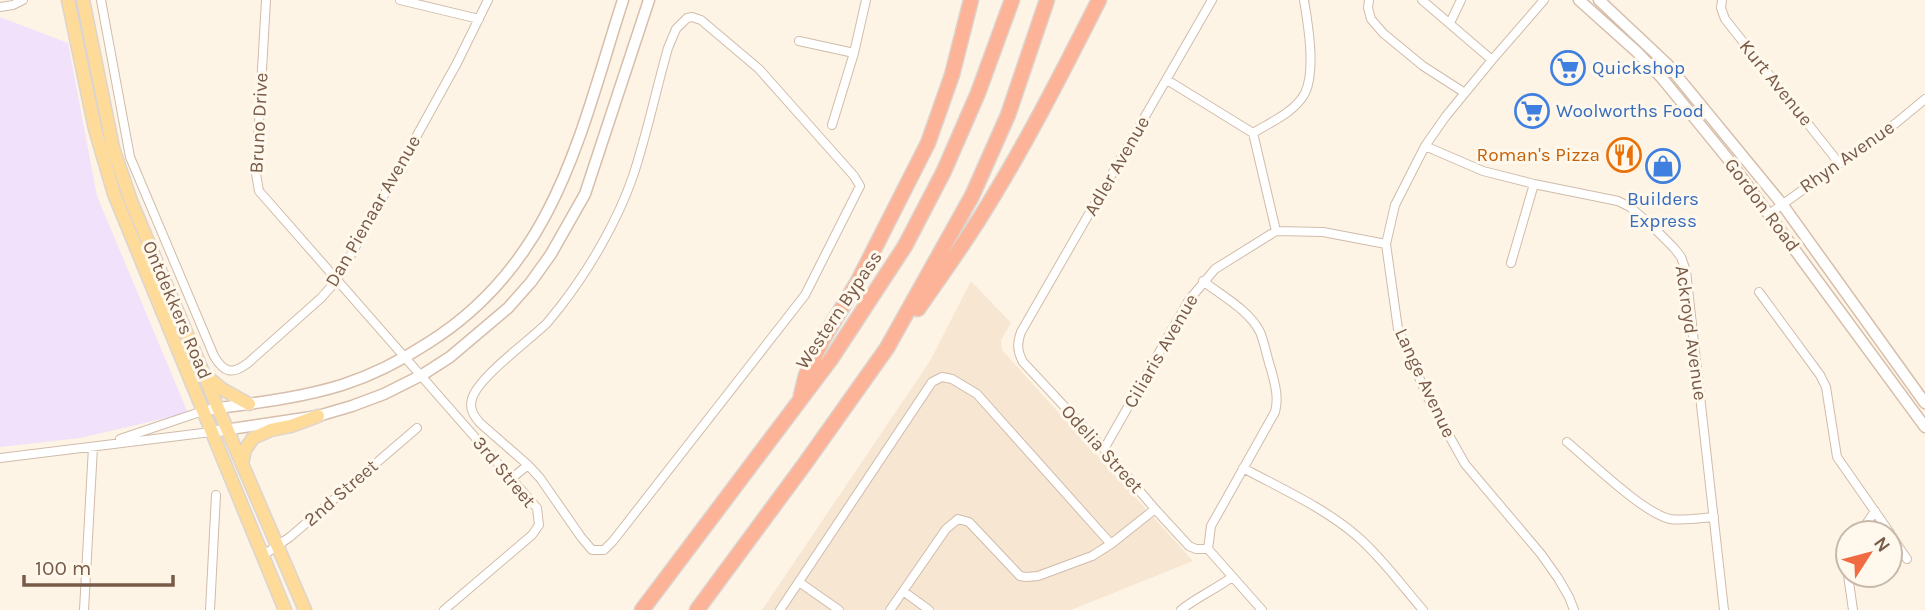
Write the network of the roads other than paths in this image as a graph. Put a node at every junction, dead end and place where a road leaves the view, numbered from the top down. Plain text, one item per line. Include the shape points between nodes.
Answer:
1 (23, 0) edge
2 (68, 0) edge
3 (83, 0) edge
4 (102, 0) edge
5 (266, 0) edge
6 (400, 0) edge
7 (488, 0) edge
8 (623, 0) edge
9 (649, 0) edge
10 (866, 0) edge
11 (971, 0) edge
12 (1012, 0) edge
13 (1047, 0) edge
14 (1099, 0) edge
15 (1212, 0) edge
16 (1304, 0) edge
17 (1369, 0) edge
18 (1422, 0) edge
19 (1461, 0) edge
20 (1544, 0) edge
21 (1579, 0) edge
22 (1599, 0) edge
23 (1722, 0) edge
24 (0, 7) edge
25 (479, 19) junction
26 (1450, 23) junction
27 (799, 41) dead end
28 (854, 53) junction
29 (1492, 60) junction
30 (1167, 80) junction
31 (1465, 93) junction
32 (1925, 99) edge
33 (832, 125) dead end
34 (1253, 133) junction
35 (1425, 146) junction
36 (1839, 163) junction
37 (1534, 184) junction
38 (1782, 204) junction
39 (1769, 214) junction
40 (1276, 231) junction
41 (1386, 244) junction
42 (1511, 263) dead end
43 (337, 280) junction
44 (1203, 281) junction
45 (1759, 292) dead end
46 (1021, 332) joint
47 (887, 348) junction
48 (406, 357) junction
49 (205, 374) junction
50 (422, 375) junction
51 (800, 400) junction
52 (1925, 403) edge
53 (249, 404) junction
54 (218, 408) junction
55 (202, 411) junction
56 (318, 416) junction
57 (1925, 427) edge
58 (417, 428) dead end
59 (227, 429) junction
60 (211, 432) junction
61 (1567, 442) dead end
62 (104, 445) junction
63 (93, 447) junction
64 (1104, 449) junction
65 (0, 458) edge
66 (242, 464) junction
67 (528, 465) junction
68 (1243, 468) junction
69 (512, 478) junction
70 (216, 495) dead end
71 (1155, 509) junction
72 (1875, 511) junction
73 (1714, 517) junction
74 (1870, 519) edge
75 (1880, 519) edge
76 (1111, 544) junction
77 (277, 547) junction
78 (1208, 549) junction
79 (1904, 554) edge
80 (262, 555) junction
81 (1907, 559) dead end
82 (1232, 577) junction
83 (799, 582) junction
84 (1850, 589) edge
85 (903, 591) junction
86 (84, 610) edge
87 (210, 610) edge
88 (285, 610) edge
89 (305, 610) edge
90 (444, 610) edge
91 (642, 610) edge
92 (697, 610) edge
93 (780, 610) edge
94 (839, 610) edge
95 (890, 610) edge
96 (929, 610) edge
97 (1181, 610) edge
98 (1262, 610) edge
99 (1423, 610) edge
100 (1574, 610) edge
101 (1724, 610) edge
102 (1853, 610) edge

1 - 24 street
2 - 55 main road, Ontdekkers Road via 108,177
3 - 49 main road, Ontdekkers Road via 117,161
4 - 43 street, Dan Pienaar Avenue via 130,157 219,363 227,370 239,369
5 - 43 street, Bruno Drive via 257,186
6 - 25 street
7 - 25 street, Dan Pienaar Avenue
8 - 48 main road via 569,167 532,241 492,293
9 - 50 main road via 585,194 551,254 508,308
10 - 28 street
11 - 51 highway via 928,143 822,341
12 - 51 highway, Western Bypass via 978,93 912,233
13 - 47 highway via 1009,115 972,196
14 - 47 highway via 984,212
15 - 30 street, Adler Avenue
16 - 34 street via 1310,60 1305,92 1286,112
17 - 31 street via 1374,24 1423,66
18 - 26 street
19 - 26 street
20 - 29 street, Lange Avenue
21 - 39 main road, Gordon Road via 1661,77
22 - 38 main road, Gordon Road via 1668,65
23 - 36 street, Kurt Avenue via 1725,19
25 - 43 street, Dan Pienaar Avenue
26 - 29 street
27 - 28 street
28 - 33 street
29 - 31 street, Lange Avenue
30 - 34 street
30 - 46 street, Adler Avenue
31 - 35 street, Lange Avenue
32 - 36 street, Rhyn Avenue
34 - 40 street
35 - 37 street, Ackroyd Avenue via 1483,171
35 - 41 street, Lange Avenue via 1395,205
36 - 38 street, Rhyn Avenue
37 - 42 street
37 - 73 street, Ackroyd Avenue via 1618,201 1651,225 1681,257
38 - 39 street, Rhyn Avenue
38 - 52 main road, Gordon Road
39 - 57 main road, Gordon Road
40 - 41 street via 1323,232
40 - 44 street, Ciliaris Avenue
41 - 100 street, Lange Avenue via 1398,329 1434,409 1465,464 1541,554
43 - 48 street, Bruno Drive
44 - 64 street, Ciliaris Avenue
44 - 68 street via 1243,312 1260,332 1275,383 1275,412
45 - 72 street via 1820,375 1837,457
46 - 64 street, Odelia Street via 1018,353 1023,362
47 - 92 highway
48 - 50 street, 3rd Street
48 - 53 main road via 343,385
49 - 53 main road
49 - 54 main road, Ontdekkers Road
50 - 56 main road via 384,394
50 - 69 street, 3rd Street
51 - 91 highway, Western Bypass
53 - 54 main road
54 - 55 main road
54 - 59 main road, Ontdekkers Road
55 - 60 main road, Ontdekkers Road
55 - 62 street
56 - 59 main road
56 - 66 main road via 253,438
58 - 77 street, 2nd Street
59 - 60 main road
59 - 66 main road, Ontdekkers Road
60 - 62 street
60 - 80 main road, Ontdekkers Road
61 - 73 street via 1657,515 1678,520
62 - 63 street
63 - 65 street
63 - 86 street
64 - 71 street, Odelia Street
66 - 77 main road, Ontdekkers Road
67 - 67 street via 592,550 604,550 805,295 859,191 858,180 775,86 696,18 682,21 672,38 633,177 598,249 547,323 475,391 473,415
67 - 69 street
68 - 78 street via 1210,526
68 - 99 street via 1360,539
69 - 90 street, 3rd Street via 537,508 539,524
70 - 87 street
71 - 76 street
71 - 78 street, Odelia Street via 1189,546
72 - 74 street
72 - 75 street
73 - 101 street, Ackroyd Avenue
76 - 83 street via 977,394 952,379 938,377
76 - 85 street via 1026,578 969,522 958,519
77 - 80 street, 2nd Street
77 - 89 main road, Ontdekkers Road
78 - 82 street
79 - 81 street
80 - 88 main road, Ontdekkers Road
82 - 97 street
82 - 98 street
83 - 93 street
83 - 94 street
84 - 102 street
85 - 95 street
85 - 96 street

